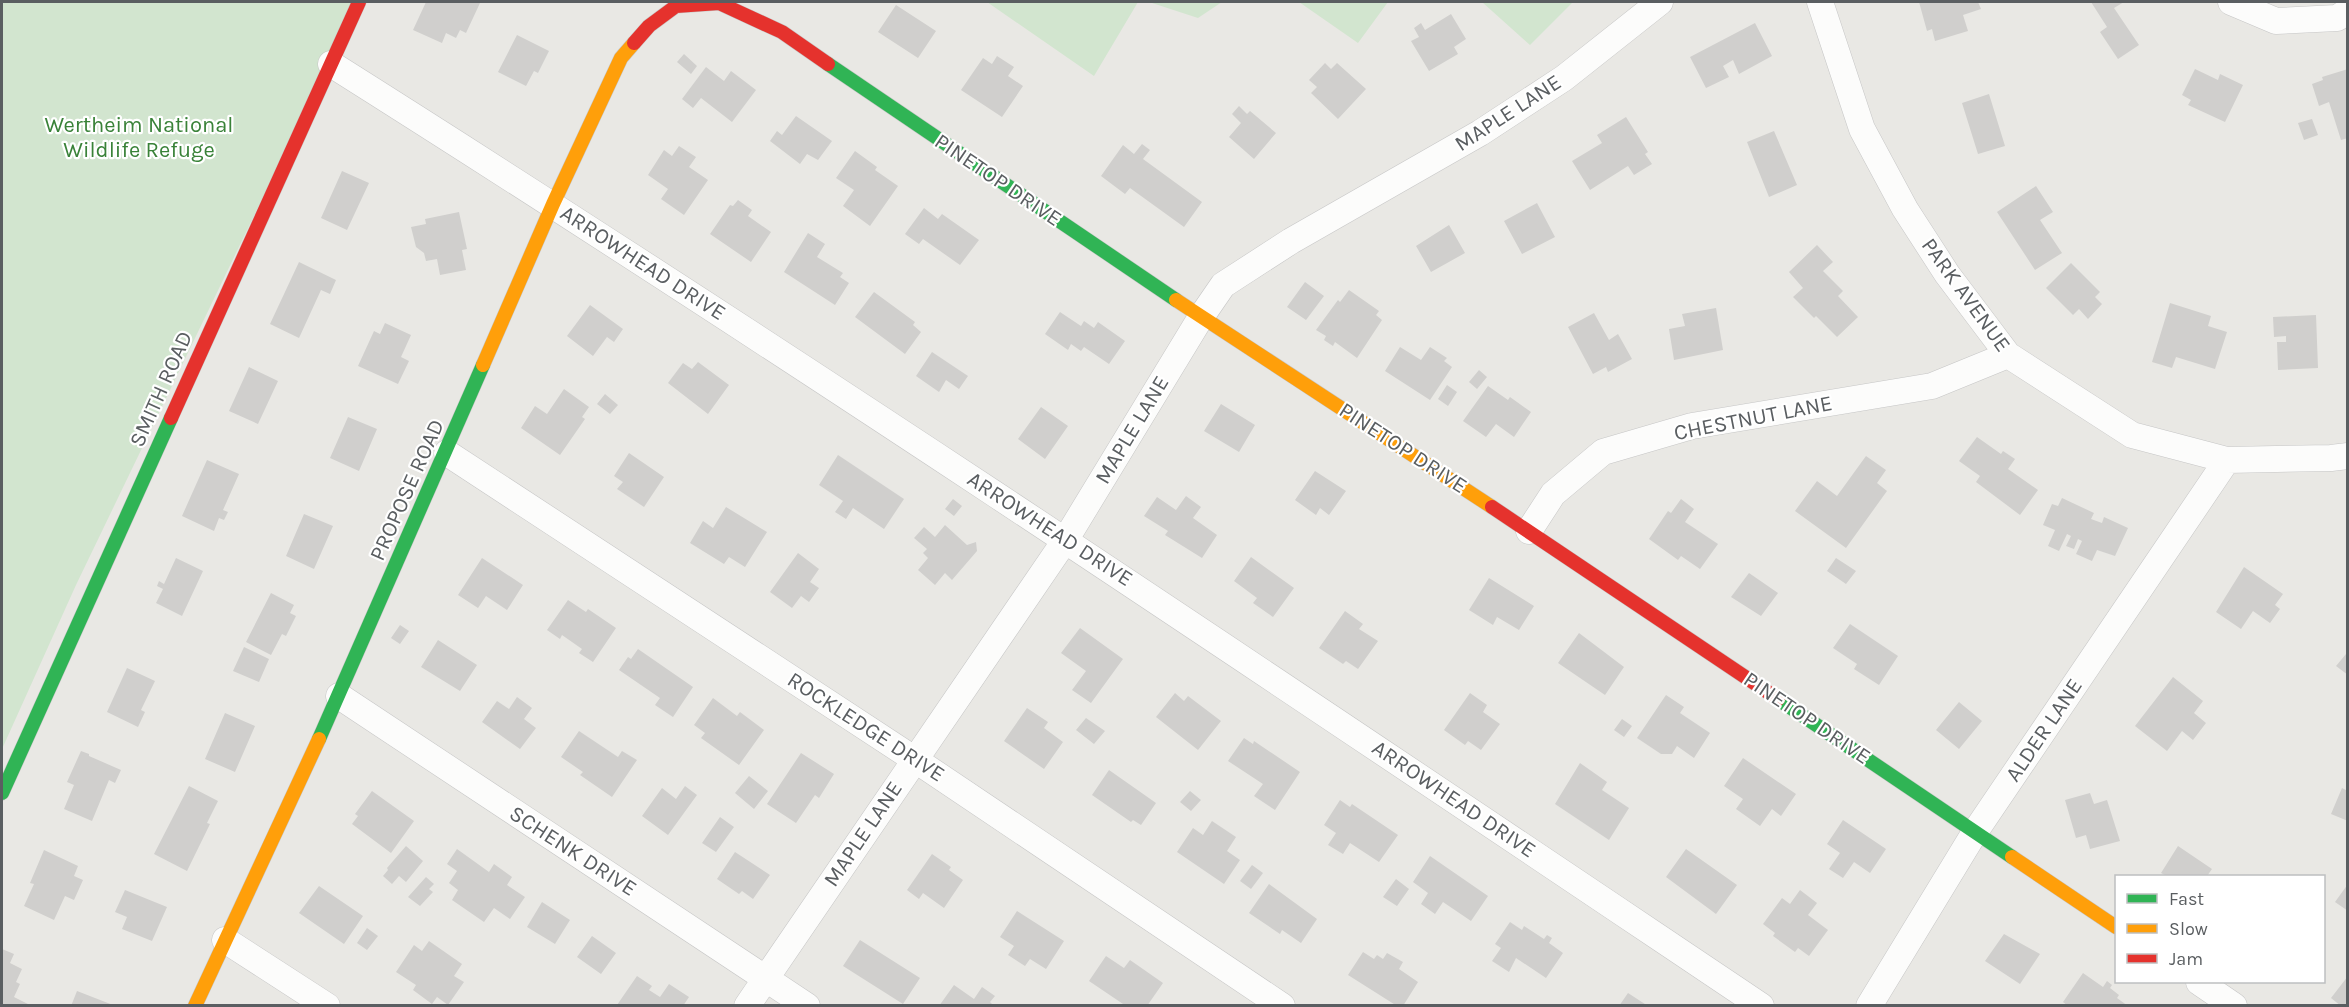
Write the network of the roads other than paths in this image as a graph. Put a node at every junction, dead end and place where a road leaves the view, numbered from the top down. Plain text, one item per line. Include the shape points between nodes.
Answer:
1 (359, 2) edge
2 (1660, 2) edge
3 (1820, 2) edge
4 (2231, 2) edge
5 (676, 6) joint
6 (2348, 10) edge
7 (331, 64) junction
8 (554, 204) junction
9 (1201, 316) junction
10 (2008, 356) junction
11 (447, 453) junction
12 (2348, 456) edge
13 (2227, 459) junction
14 (1529, 531) junction
15 (1066, 539) junction
16 (339, 696) junction
17 (914, 759) junction
18 (2, 793) edge
19 (1975, 832) junction
20 (2115, 926) edge
21 (225, 940) junction
22 (765, 978) junction
23 (2202, 983) edge
24 (195, 1005) edge
25 (327, 1005) edge
26 (747, 1005) edge
27 (807, 1005) edge
28 (1282, 1005) edge
29 (1761, 1005) edge
30 (1869, 1005) edge
31 (2234, 1005) edge

1 - 7 street, SMITH ROAD
2 - 9 street, MAPLE LANE via 1564,78 1480,133 1291,241 1223,285
3 - 10 street, PARK AVENUE via 1862,129 1905,209
4 - 6 street via 2276,21 2337,18
5 - 8 street, PROPOSE ROAD via 649,26 621,58
5 - 9 street, PINETOP DRIVE via 719,3 782,32
7 - 8 street, ARROWHEAD DRIVE
7 - 18 street, SMITH ROAD
8 - 11 street, PROPOSE ROAD
8 - 15 street, ARROWHEAD DRIVE
9 - 14 street, PINETOP DRIVE
9 - 15 street, MAPLE LANE
10 - 13 street, PARK AVENUE via 2132,435
10 - 14 street, CHESTNUT LANE via 1932,386 1692,426 1603,452 1553,494
11 - 16 street, PROPOSE ROAD
11 - 17 street, ROCKLEDGE DRIVE
12 - 13 street, PARK AVENUE
13 - 19 street, ALDER LANE
14 - 19 street, PINETOP DRIVE
15 - 17 street, MAPLE LANE
15 - 29 street, ARROWHEAD DRIVE
16 - 21 street, PROPOSE ROAD
16 - 22 street, SCHENK DRIVE
17 - 22 street, MAPLE LANE
17 - 28 street, ROCKLEDGE DRIVE
19 - 20 street, PINETOP DRIVE
19 - 30 street, ALDER LANE
21 - 24 street, PROPOSE ROAD
21 - 25 street
22 - 26 street, MAPLE LANE
22 - 27 street, SCHENK DRIVE
23 - 31 street

